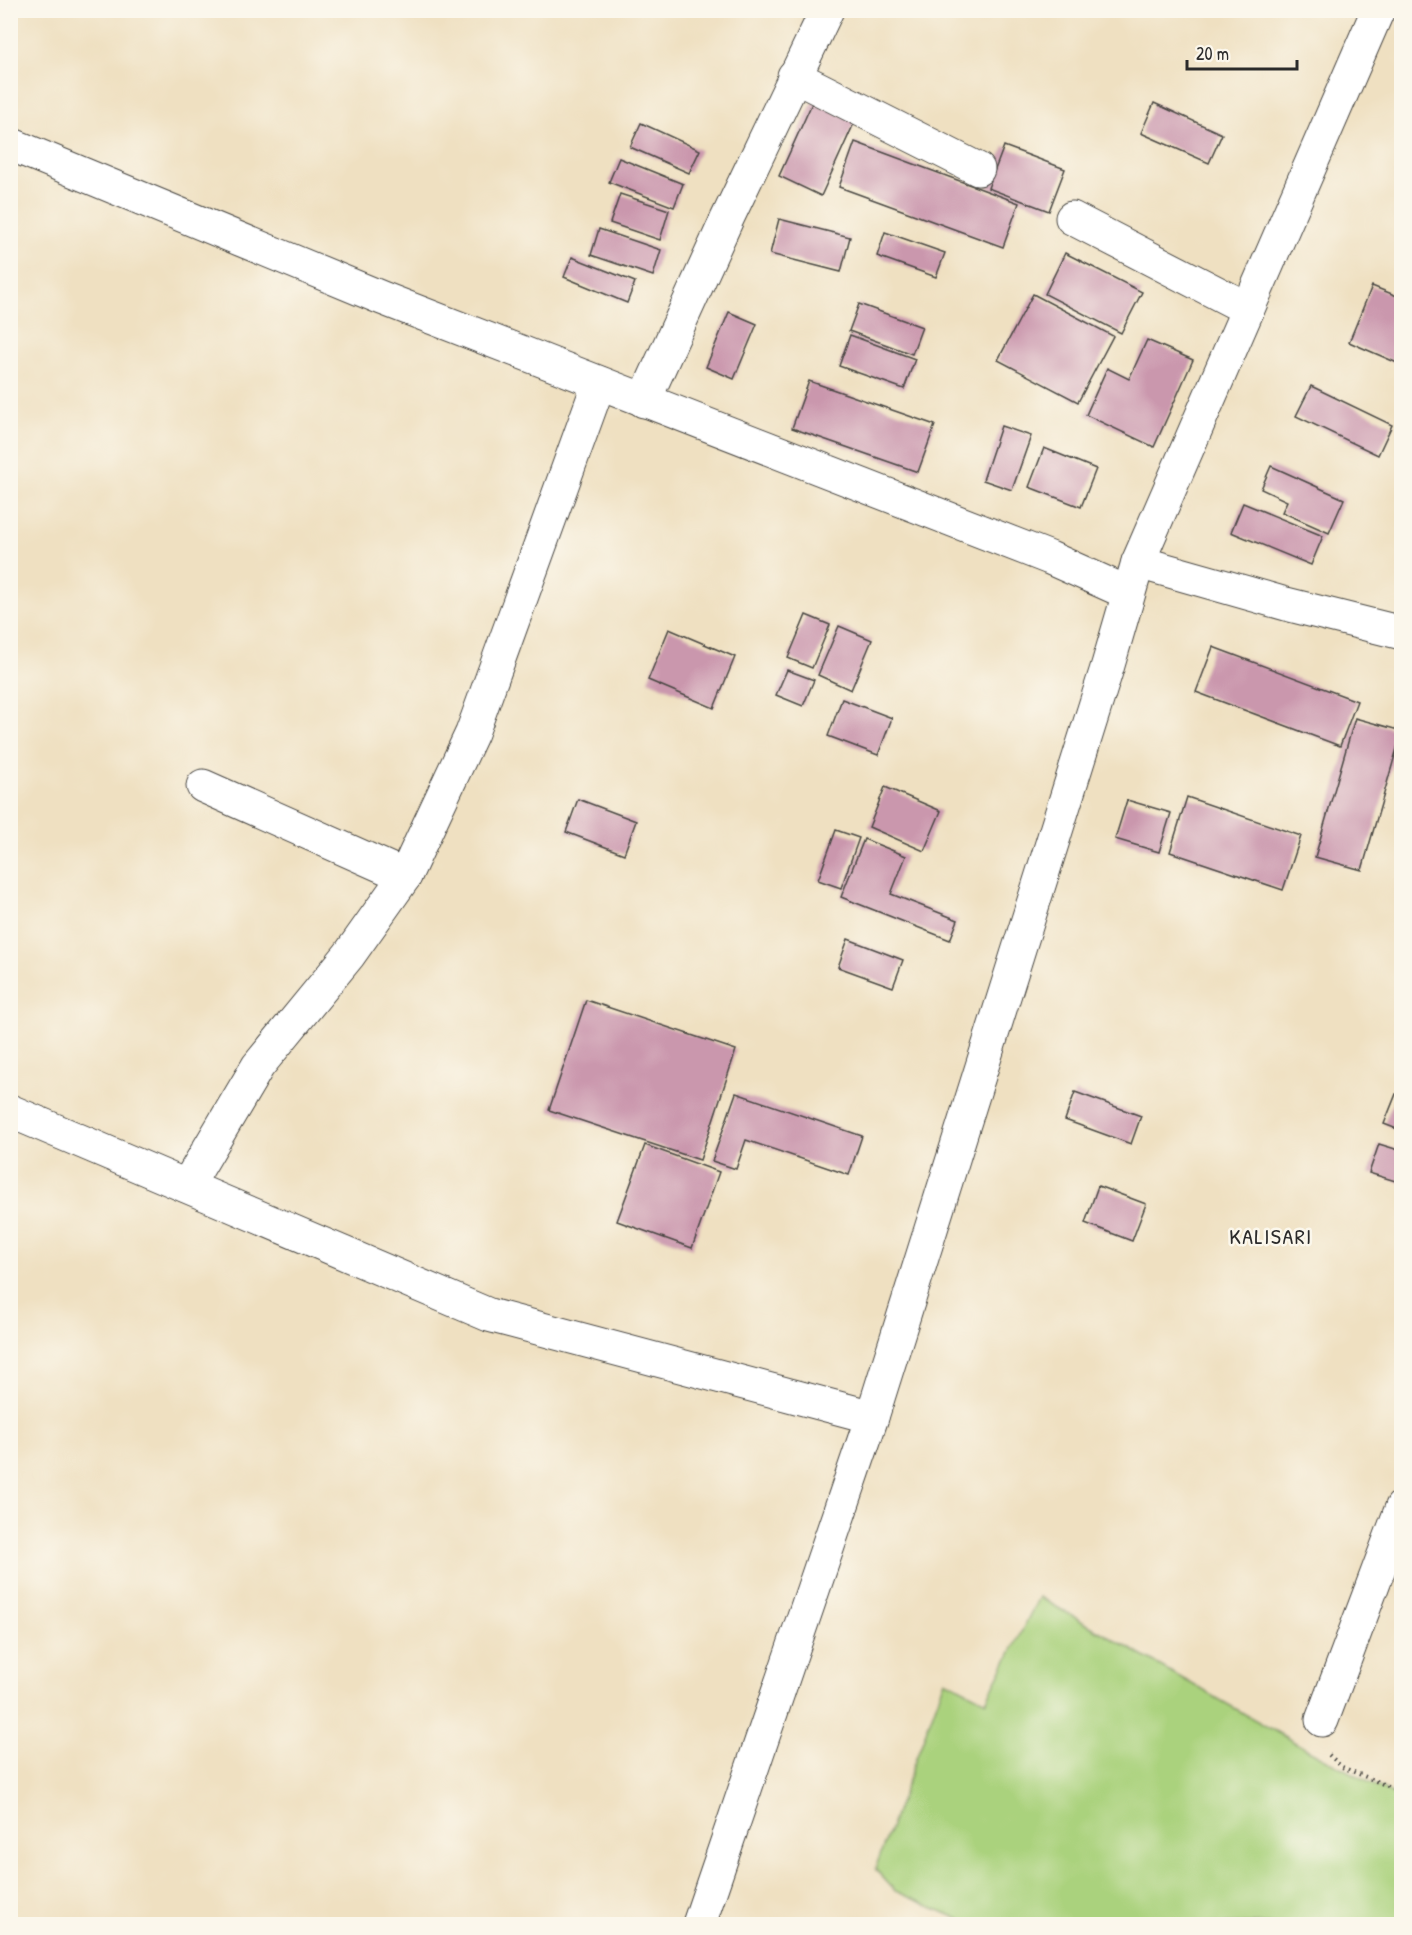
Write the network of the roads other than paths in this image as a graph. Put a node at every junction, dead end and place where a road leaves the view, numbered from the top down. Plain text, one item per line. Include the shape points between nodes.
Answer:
1 (827, 10) edge
2 (1378, 10) edge
3 (794, 76) junction
4 (10, 144) edge
5 (978, 169) dead end
6 (1071, 218) dead end
7 (1248, 309) junction
8 (599, 383) junction
9 (644, 401) junction
10 (1138, 562) junction
11 (1128, 593) junction
12 (1401, 633) edge
13 (203, 786) dead end
14 (405, 876) junction
15 (10, 1111) edge
16 (187, 1186) junction
17 (872, 1417) junction
18 (1401, 1508) edge
19 (1322, 1720) road end
20 (699, 1924) edge

1 - 3 street
2 - 7 street
3 - 5 street
3 - 9 street
4 - 8 street
6 - 7 street
7 - 10 street
8 - 9 street
8 - 14 street via 472,733
9 - 11 street via 1050,558
10 - 11 street
10 - 12 street
11 - 17 street
13 - 14 street
14 - 16 street via 349,955 258,1066
15 - 16 street
16 - 17 street via 489,1316
17 - 20 street
18 - 19 street

